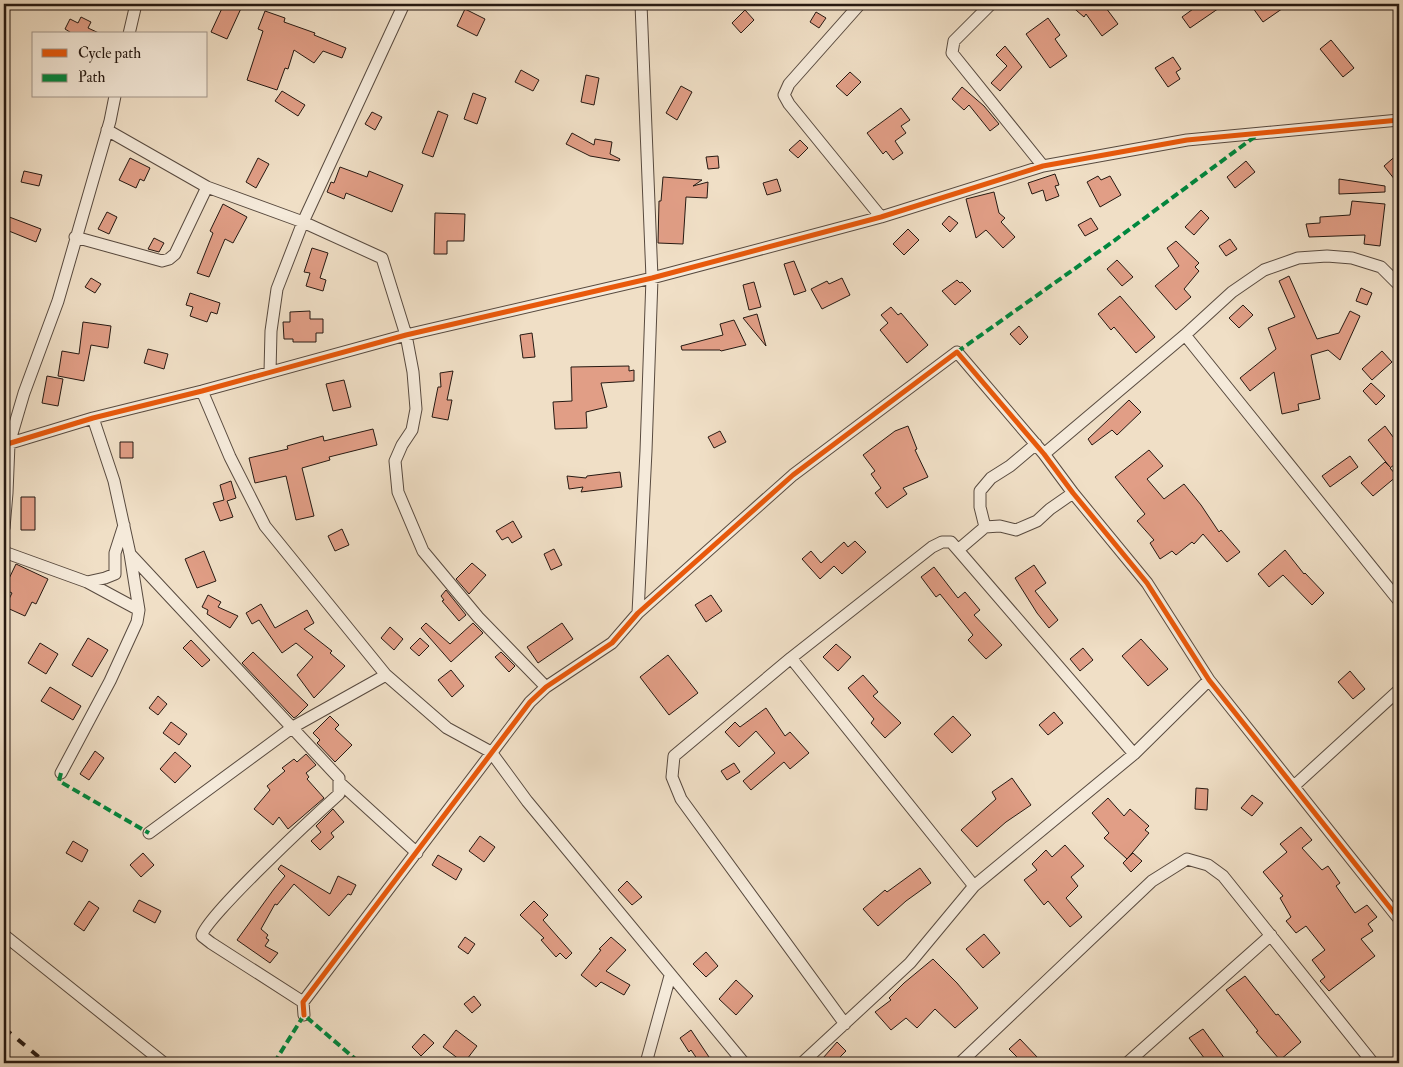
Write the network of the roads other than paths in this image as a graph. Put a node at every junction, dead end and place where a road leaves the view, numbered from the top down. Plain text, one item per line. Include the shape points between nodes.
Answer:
1 (136, 4) edge
2 (404, 4) edge
3 (640, 4) edge
4 (860, 4) edge
5 (991, 4) edge
6 (129, 32) edge
7 (115, 98) edge
8 (1399, 120) edge
9 (107, 130) junction
10 (1043, 166) junction
11 (207, 187) junction
12 (881, 216) junction
13 (303, 222) junction
14 (75, 237) junction
15 (652, 278) junction
16 (1399, 285) edge
17 (406, 335) junction
18 (1185, 335) junction
19 (270, 372) junction
20 (202, 391) junction
21 (93, 418) junction
22 (6, 444) edge
23 (1036, 444) junction
24 (1044, 454) junction
25 (1073, 492) junction
26 (124, 523) junction
27 (985, 527) junction
28 (4, 528) edge
29 (958, 550) junction
30 (4, 552) edge
31 (130, 554) junction
32 (87, 582) junction
33 (1399, 601) edge
34 (139, 610) junction
35 (638, 613) junction
36 (791, 658) junction
37 (386, 674) junction
38 (1209, 680) junction
39 (546, 687) junction
40 (1399, 690) edge
41 (292, 727) junction
42 (491, 752) junction
43 (1134, 754) junction
44 (61, 773) dead end
45 (340, 783) junction
46 (1294, 786) junction
47 (149, 833) dead end
48 (417, 853) junction
49 (974, 886) junction
50 (1399, 919) edge
51 (4, 935) edge
52 (1271, 935) junction
53 (670, 976) junction
54 (303, 1002) junction
55 (304, 1015) dead end
56 (845, 1024) junction
57 (164, 1063) edge
58 (646, 1063) edge
59 (744, 1063) edge
60 (802, 1063) edge
61 (960, 1063) edge
62 (1127, 1063) edge
63 (1373, 1063) edge

1 - 6 street
2 - 13 street
3 - 15 street
4 - 12 street via 789,84 784,95
5 - 10 street via 954,42 952,53
7 - 9 street
8 - 10 street via 1187,140
9 - 11 street
9 - 14 street
10 - 12 street
11 - 13 street
11 - 14 street via 175,254 169,259 162,261
12 - 15 street
13 - 17 street via 382,258
13 - 19 street via 277,289
14 - 22 street via 58,301
15 - 17 street
15 - 35 street
16 - 18 street via 1381,267 1352,258 1298,258 1264,270 1232,292
17 - 19 street
17 - 39 street via 416,409 412,430 394,461 398,492 423,551 478,617
18 - 24 street
18 - 33 street
19 - 20 street
20 - 21 street
20 - 37 street via 230,457 265,526
21 - 22 street
21 - 26 street
22 - 28 street
23 - 24 street
23 - 27 street via 991,478 980,491
23 - 35 street via 957,352 793,475
24 - 25 street
25 - 27 street via 1037,521 1016,530
25 - 38 street via 1147,583
26 - 31 street
26 - 32 street via 115,553 115,574
27 - 29 street
29 - 36 street via 951,542 932,546
29 - 43 street
30 - 32 street
31 - 34 street
31 - 41 street
32 - 34 street
34 - 44 street via 137,622 110,681
35 - 39 street via 612,643
36 - 49 street
36 - 56 street via 674,756 672,777 681,799
37 - 41 street
37 - 42 street via 447,728
38 - 43 street
38 - 46 street
39 - 42 street via 530,702
40 - 46 street
41 - 45 street
41 - 47 street
42 - 48 street
42 - 53 street via 526,801
43 - 49 street
45 - 48 street
45 - 54 street via 340,794 286,843 202,932 202,936
46 - 50 street
48 - 54 street
49 - 56 street via 910,963
51 - 57 street
52 - 61 street via 1223,876 1208,865 1187,859 1152,881
52 - 62 street
52 - 63 street
53 - 58 street
53 - 59 street
54 - 55 street
56 - 60 street

